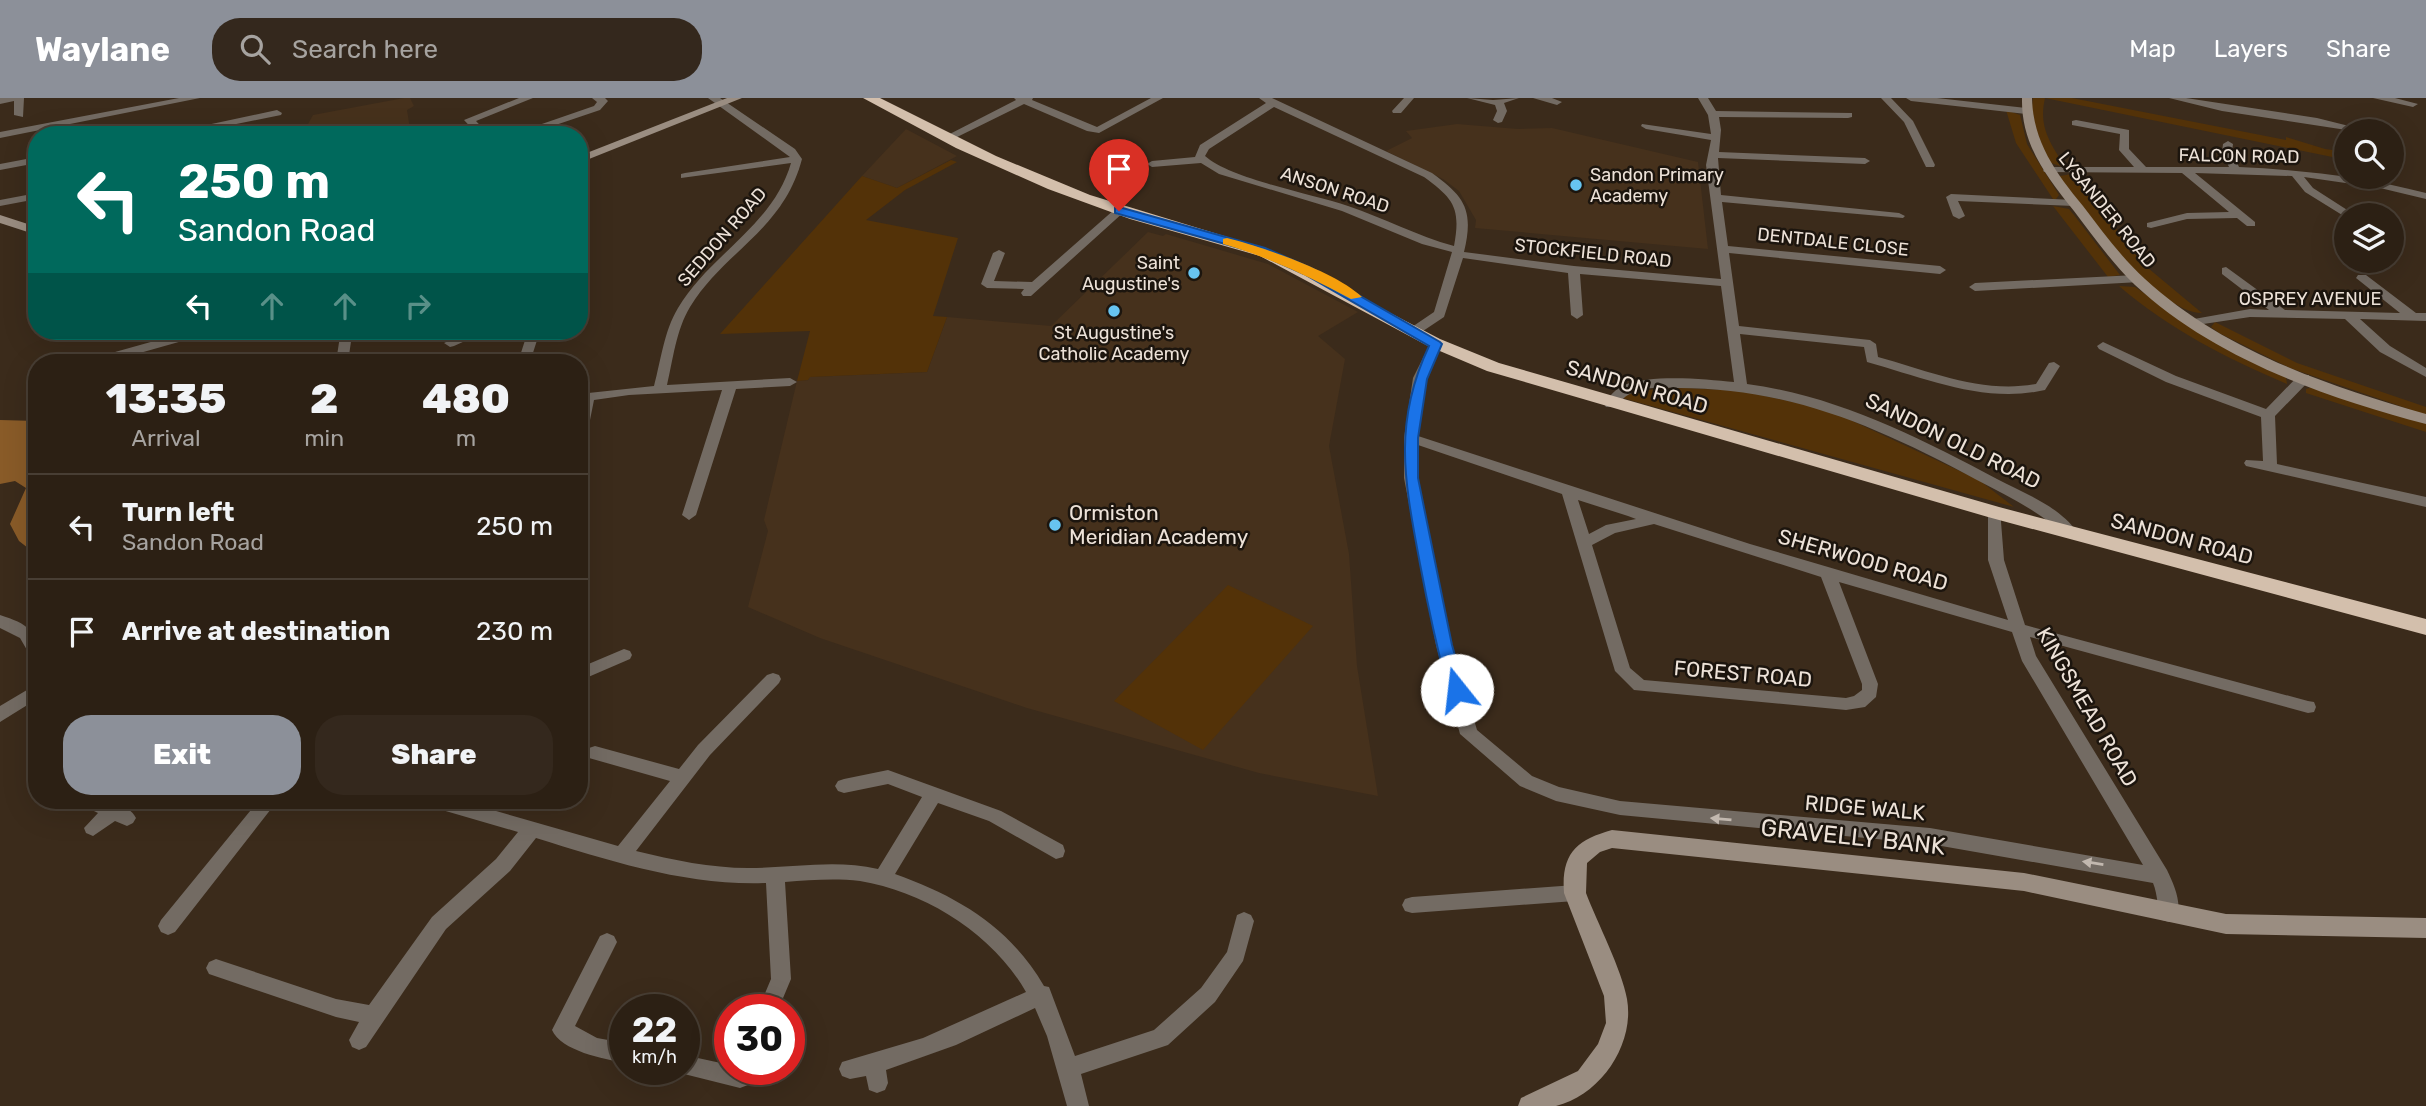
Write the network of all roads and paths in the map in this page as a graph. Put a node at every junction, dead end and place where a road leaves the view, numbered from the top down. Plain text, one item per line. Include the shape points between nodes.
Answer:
1 (18, 98) edge
2 (195, 98) edge
3 (528, 98) edge
4 (597, 98) edge
5 (737, 98) edge
6 (870, 98) edge
7 (1158, 98) edge
8 (1409, 98) edge
9 (1472, 98) edge
10 (1514, 98) edge
11 (1538, 98) edge
12 (1703, 98) edge
13 (1908, 98) edge
14 (2174, 98) edge
15 (2378, 98) edge
16 (1024, 99) edge
17 (1887, 99) edge
18 (0, 101) edge
19 (717, 101) edge
20 (1269, 101) edge
21 (1499, 102) junction
22 (1557, 104) edge
23 (2215, 104) edge
24 (2413, 104) dead end
25 (2026, 105) edge
26 (1398, 111) dead end
27 (277, 113) dead end
28 (1715, 114) junction
29 (19, 115) dead end
30 (1848, 115) dead end
31 (1498, 120) dead end
32 (2334, 122) edge
33 (2076, 123) dead end
34 (47, 126) edge
35 (211, 126) edge
36 (475, 126) edge
37 (542, 126) edge
38 (1643, 126) dead end
39 (28, 130) edge
40 (0, 135) edge
41 (1716, 138) junction
42 (945, 139) junction
43 (2228, 144) dead end
44 (1713, 155) junction
45 (588, 156) edge
46 (797, 159) junction
47 (1203, 160) junction
48 (1866, 161) dead end
49 (28, 162) edge
50 (1152, 164) dead end
51 (1930, 165) dead end
52 (0, 167) edge
53 (2048, 170) junction
54 (2144, 171) junction
55 (2236, 171) junction
56 (2187, 172) junction
57 (2296, 174) junction
58 (685, 176) dead end
59 (1935, 192) dead end
60 (2426, 196) edge
61 (1951, 197) junction
62 (28, 198) edge
63 (1714, 198) junction
64 (0, 203) edge
65 (2074, 203) junction
66 (2334, 206) edge
67 (1119, 211) junction
68 (1943, 213) dead end
69 (2240, 215) junction
70 (1899, 216) dead end
71 (0, 219) edge
72 (2251, 224) dead end
73 (2151, 225) dead end
74 (28, 228) edge
75 (1722, 249) junction
76 (1458, 252) junction
77 (999, 253) dead end
78 (1574, 270) junction
79 (1940, 270) dead end
80 (2226, 271) dead end
81 (2362, 278) dead end
82 (2136, 279) junction
83 (1726, 283) junction
84 (1975, 287) dead end
85 (2282, 314) junction
86 (1577, 315) dead end
87 (2349, 316) junction
88 (2421, 318) edge
89 (2194, 323) junction
90 (1732, 329) junction
91 (1413, 332) junction
92 (172, 340) edge
93 (458, 340) edge
94 (450, 343) dead end
95 (1436, 344) junction
96 (2104, 346) dead end
97 (123, 354) edge
98 (2054, 366) dead end
99 (2426, 373) edge
100 (2304, 378) junction
101 (790, 382) dead end
102 (730, 386) junction
103 (1741, 386) junction
104 (659, 390) junction
105 (588, 397) edge
106 (1611, 404) junction
107 (2269, 415) junction
108 (2426, 419) edge
109 (1411, 438) junction
110 (2251, 463) dead end
111 (2270, 466) junction
112 (1569, 493) junction
113 (2426, 502) edge
114 (1995, 512) junction
115 (689, 515) dead end
116 (1652, 520) junction
117 (2070, 532) junction
118 (1585, 542) junction
119 (1828, 575) junction
120 (0, 621) edge
121 (2426, 627) edge
122 (2017, 628) junction
123 (28, 637) edge
124 (624, 655) dead end
125 (588, 672) edge
126 (763, 683) dead end
127 (28, 696) edge
128 (2308, 707) dead end
129 (0, 715) edge
130 (595, 752) dead end
131 (682, 778) junction
132 (844, 786) dead end
133 (933, 795) junction
134 (107, 809) edge
135 (262, 809) edge
136 (462, 809) edge
137 (93, 828) dead end
138 (532, 829) junction
139 (1056, 851) dead end
140 (622, 855) junction
141 (775, 875) junction
142 (2160, 876) junction
143 (883, 877) junction
144 (1575, 893) junction
145 (1412, 905) dead end
146 (2169, 914) junction
147 (1244, 921) dead end
148 (168, 926) dead end
149 (2426, 928) edge
150 (607, 942) dead end
151 (216, 968) dead end
152 (775, 994) edge
153 (1042, 994) junction
154 (374, 1015) junction
155 (359, 1040) dead end
156 (609, 1050) edge
157 (1069, 1068) junction
158 (850, 1069) dead end
159 (1077, 1106) edge
160 (1530, 1106) edge

1 - 18 street
1 - 29 street
2 - 34 street
3 - 36 street via 474,116 469,120
4 - 37 street via 603,101 597,108
5 - 19 street
6 - 42 highway, SANDON ROAD
7 - 16 street via 1099,136
8 - 26 street
9 - 21 street
10 - 21 street
11 - 22 street
12 - 28 street
13 - 17 street
13 - 25 street
14 - 23 street
15 - 24 street
16 - 42 street
17 - 51 street via 1922,142
19 - 45 street
19 - 46 street
20 - 47 street via 1203,147
20 - 76 street via 1407,165 1445,188 1461,206
21 - 31 street
23 - 32 street
25 - 53 street, LYSANDER ROAD via 2030,135
27 - 35 street
28 - 30 street
28 - 41 street
33 - 54 street via 2124,129 2124,150
38 - 41 street
39 - 40 street
41 - 44 street
42 - 67 highway, SANDON ROAD
43 - 55 street
44 - 48 street
44 - 63 street
46 - 58 street
46 - 104 street, SEDDON ROAD via 794,176 772,211 718,265 683,309
47 - 50 street
47 - 76 street, ANSON ROAD via 1223,172 1346,209
49 - 52 street
53 - 54 street, FALCON ROAD
53 - 65 street, LYSANDER ROAD
54 - 56 street, FALCON ROAD
55 - 56 street, FALCON ROAD
55 - 57 street, FALCON ROAD
56 - 69 street
57 - 60 street, FALCON ROAD via 2338,177
57 - 66 street via 2309,190
59 - 61 street
61 - 65 street
61 - 68 street via 1959,215
62 - 64 street
63 - 70 street via 1874,208
63 - 75 street
65 - 82 street, LYSANDER ROAD
67 - 77 street via 1030,289 987,284
67 - 91 highway, SANDON ROAD via 1261,251 1308,271
69 - 72 street
69 - 73 street via 2187,216
71 - 74 street
75 - 79 street, DENTDALE CLOSE
75 - 83 street
76 - 78 street, STOCKFIELD ROAD
76 - 91 street via 1440,314
78 - 83 street, STOCKFIELD ROAD
78 - 86 street
80 - 85 street
81 - 88 street
82 - 84 street
82 - 89 street, LYSANDER ROAD
83 - 90 street
85 - 87 street, OSPREY AVENUE
85 - 89 street, OSPREY AVENUE via 2250,313
87 - 88 street, OSPREY AVENUE
87 - 99 street via 2385,349
89 - 100 street, LYSANDER ROAD
90 - 98 street via 1870,344 1872,359 1996,392 2020,393 2040,387
90 - 103 street
91 - 95 highway, SANDON ROAD
92 - 97 street
93 - 94 street
95 - 106 highway, SANDON ROAD
95 - 109 street, RIDGE WALK via 1420,379
96 - 107 street via 2171,379
100 - 107 street
100 - 108 street, LYSANDER ROAD
101 - 102 street
102 - 104 street
102 - 115 street
103 - 106 street, SANDON OLD ROAD via 1634,386 1623,389
103 - 117 street, SANDON OLD ROAD via 1824,402 1922,444 2048,512
104 - 105 street
106 - 114 highway, SANDON ROAD
107 - 111 street
109 - 112 street, SHERWOOD ROAD
142 -> 109 street, RIDGE WALK via 1930,836 1620,808 1556,794 1526,781 1469,734 1444,645 1419,524 1411,478
110 - 111 street
111 - 113 street
112 - 116 street, SHERWOOD ROAD
112 - 118 street, FOREST ROAD
114 - 117 highway, SANDON ROAD
114 - 122 street, KINGSMEAD ROAD via 1996,560
116 - 118 street via 1611,529
116 - 119 street, SHERWOOD ROAD
117 - 121 highway, SANDON ROAD
118 - 119 street, FOREST ROAD via 1623,671 1640,686 1860,702 1870,693 1870,684
119 - 122 street, SHERWOOD ROAD
120 - 123 street
122 - 128 street, SHERWOOD ROAD
122 - 142 street, KINGSMEAD ROAD via 2028,657
124 - 125 street
126 - 131 street
127 - 129 street
130 - 131 street
131 - 140 street
132 - 133 street via 888,777
133 - 139 street via 995,816
133 - 143 street
134 - 137 street via 120,815
135 - 148 street
136 - 138 street
138 - 140 street
138 - 154 street via 503,865 439,923
140 - 141 street via 718,874
141 - 143 street via 811,871
141 - 152 street via 781,979
142 - 146 street, KINGSMEAD ROAD
143 - 153 street via 940,900 978,922 1005,945
144 - 145 street
144 - 146 street, GRAVELLY BANK via 1575,860 1597,842 1612,839 2024,882
144 - 160 street, GRAVELLY BANK via 1615,996 1618,1023 1607,1051 1586,1079
146 - 149 street, GRAVELLY BANK via 2226,924
147 - 157 street via 1236,955 1208,995 1161,1038
150 - 156 street via 562,1030
151 - 154 street via 337,1008
153 - 157 street
153 - 158 street via 876,1074
154 - 155 street
157 - 159 street

